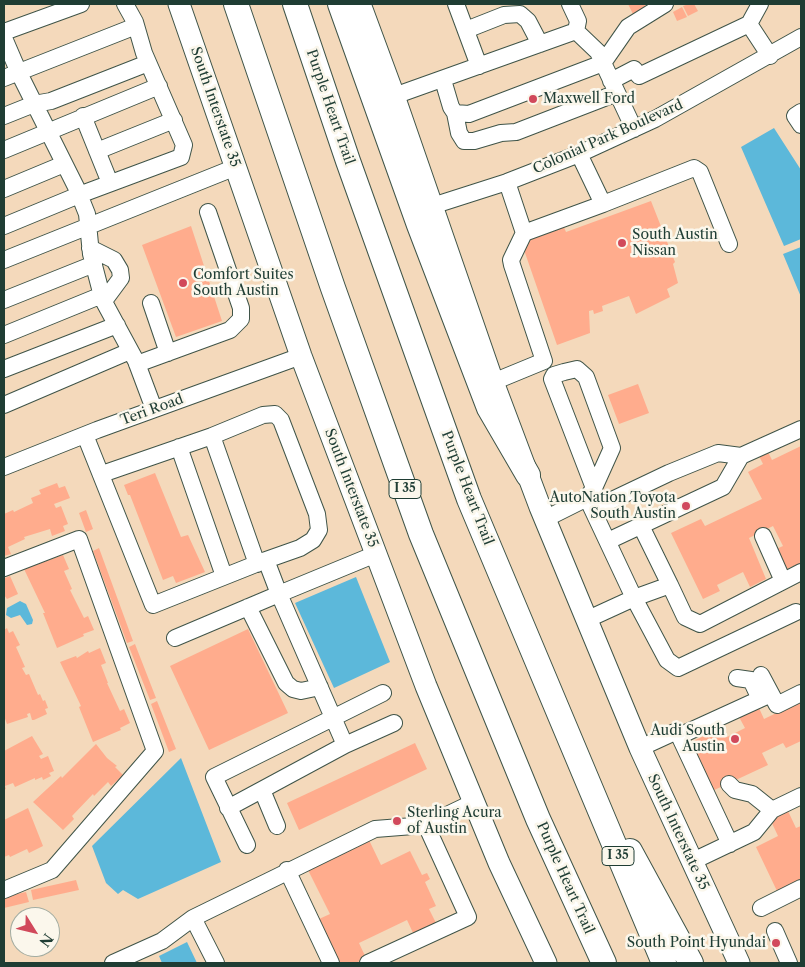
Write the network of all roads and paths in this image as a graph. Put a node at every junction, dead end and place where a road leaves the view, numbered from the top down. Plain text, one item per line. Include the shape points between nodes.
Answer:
1 (81, 4) edge
2 (125, 4) edge
3 (179, 4) edge
4 (236, 4) edge
5 (295, 4) edge
6 (340, 4) edge
7 (360, 4) edge
8 (456, 4) edge
9 (570, 4) edge
10 (665, 4) edge
11 (760, 4) edge
12 (749, 24) junction
13 (136, 26) junction
14 (466, 30) junction
15 (576, 30) junction
16 (4, 37) edge
17 (801, 37) edge
18 (540, 44) junction
19 (770, 56) junction
20 (148, 63) junction
21 (603, 63) junction
22 (479, 66) junction
23 (11, 75) edge
24 (442, 80) junction
25 (159, 86) junction
26 (614, 87) junction
27 (394, 96) junction
28 (34, 104) junction
29 (801, 112) edge
30 (455, 113) junction
31 (4, 116) edge
32 (83, 116) junction
33 (174, 120) junction
34 (801, 125) edge
35 (634, 129) junction
36 (48, 131) junction
37 (4, 150) edge
38 (97, 151) junction
39 (579, 154) junction
40 (64, 164) junction
41 (236, 167) junction
42 (507, 182) junction
43 (110, 183) junction
44 (4, 190) edge
45 (79, 194) junction
46 (603, 204) junction
47 (432, 206) junction
48 (208, 212) dead end
49 (4, 226) edge
50 (88, 227) junction
51 (524, 232) junction
52 (729, 244) dead end
53 (90, 248) junction
54 (4, 260) edge
55 (94, 264) junction
56 (103, 298) junction
57 (4, 300) edge
58 (151, 302) dead end
59 (116, 325) junction
60 (4, 335) edge
61 (168, 352) junction
62 (300, 356) junction
63 (134, 357) junction
64 (544, 361) junction
65 (4, 369) edge
66 (554, 375) junction
67 (493, 382) junction
68 (4, 405) edge
69 (154, 409) junction
70 (801, 429) edge
71 (85, 435) junction
72 (212, 436) junction
73 (178, 447) junction
74 (741, 456) junction
75 (4, 467) edge
76 (102, 474) junction
77 (528, 475) junction
78 (591, 493) junction
79 (545, 519) junction
80 (641, 526) junction
81 (763, 536) dead end
82 (608, 541) junction
83 (376, 554) junction
84 (261, 562) junction
85 (4, 568) edge
86 (801, 572) edge
87 (224, 576) junction
88 (783, 580) junction
89 (670, 585) junction
90 (278, 594) junction
91 (634, 598) junction
92 (248, 606) junction
93 (796, 612) dead end
94 (586, 620) junction
95 (175, 638) dead end
96 (761, 675) dead end
97 (738, 678) dead end
98 (320, 687) junction
99 (383, 693) dead end
100 (801, 693) edge
101 (765, 696) junction
102 (333, 717) junction
103 (394, 723) dead end
104 (679, 736) junction
105 (345, 745) junction
106 (640, 748) junction
107 (572, 750) junction
108 (729, 784) dead end
109 (262, 790) junction
110 (801, 796) edge
111 (474, 802) junction
112 (228, 808) junction
113 (772, 810) junction
114 (426, 825) junction
115 (277, 826) dead end
116 (730, 844) junction
117 (247, 845) dead end
118 (691, 862) junction
119 (287, 870) junction
120 (801, 888) edge
121 (4, 890) edge
122 (761, 908) dead end
123 (193, 918) junction
124 (775, 931) dead end
125 (737, 960) edge
126 (124, 961) edge
127 (216, 963) edge
128 (331, 963) edge
129 (368, 963) edge
130 (546, 963) edge
131 (604, 963) edge
132 (664, 963) edge
133 (691, 963) edge
134 (789, 963) edge

1 - 16 street
2 - 13 street
3 - 41 main road, South Interstate 35
4 - 131 highway, Purple Heart Trail / I 35 via 421,534 538,819
5 - 107 highway, Purple Heart Trail / I 35 via 469,498
6 - 77 highway via 488,408
7 - 27 main road, South Interstate 35
8 - 14 street
9 - 15 street via 578,21
10 - 21 street via 628,27
11 - 12 street
12 - 19 street
12 - 26 street via 639,76 634,69
13 - 20 street
13 - 23 street
14 - 18 street via 504,15 520,14 528,21
14 - 22 street
15 - 18 street
15 - 21 street via 598,52
16 - 23 street
17 - 19 street, Colonial Park Boulevard
18 - 22 street
19 - 35 street, Colonial Park Boulevard
20 - 25 street
20 - 28 street via 51,101
21 - 26 street
21 - 30 street via 469,114
22 - 24 street
23 - 28 street
24 - 27 street
24 - 30 street
25 - 32 street
25 - 33 street
26 - 30 street via 516,132 474,141 464,141
26 - 35 street
27 - 47 main road, South Interstate 35
28 - 31 street
28 - 36 street
29 - 34 street via 795,116
32 - 36 street
32 - 38 street
33 - 38 street
33 - 43 street via 184,145 181,157
35 - 39 street, Colonial Park Boulevard
36 - 37 street
36 - 40 street
38 - 43 street
39 - 42 street, Colonial Park Boulevard
39 - 46 street
40 - 44 street
40 - 45 street
41 - 50 street
41 - 62 main road, South Interstate 35
42 - 47 street, Colonial Park Boulevard
42 - 51 street
43 - 45 street
45 - 49 street
45 - 50 street
46 - 51 street
46 - 52 street via 694,168 700,172
47 - 67 main road, South Interstate 35
48 - 61 street via 241,308 241,320 230,330
50 - 53 street
50 - 54 street
51 - 64 street via 511,260
53 - 55 street
53 - 56 street via 114,260 120,270 121,278
55 - 56 street
55 - 57 street
56 - 59 street
56 - 60 street
58 - 61 street
59 - 63 street
59 - 65 street
61 - 63 street
62 - 69 street, Teri Road
62 - 83 main road, South Interstate 35
63 - 68 street
63 - 69 street
64 - 66 street
64 - 67 street
66 - 78 street via 552,379
66 - 78 street via 577,369 581,371 611,443 610,456
67 - 77 main road, South Interstate 35
69 - 71 street, Teri Road
70 - 74 street
71 - 75 street, Teri Road
71 - 76 street
72 - 73 street
72 - 84 street
72 - 84 street via 263,414 275,414 282,420 317,514 319,530 313,540 300,548
73 - 76 street
73 - 87 street
74 - 78 street via 718,453 669,472 608,502
74 - 80 street via 723,487
76 - 87 street via 153,605
77 - 79 main road, South Interstate 35
78 - 79 street
78 - 82 street
79 - 94 main road, South Interstate 35
80 - 82 street
80 - 89 street
81 - 88 street
82 - 91 street
83 - 90 street
83 - 111 main road, South Interstate 35
84 - 87 street
84 - 90 street
85 - 121 street via 79,539 155,751 52,870
86 - 88 street
88 - 89 street via 700,624 685,617
89 - 91 street
90 - 92 street
90 - 98 street
91 - 93 street via 667,660 678,668
91 - 94 street
92 - 95 street
92 - 98 street via 286,683 302,691
94 - 106 main road, South Interstate 35
96 - 101 street
97 - 101 street via 751,680
98 - 102 street
99 - 102 street
100 - 101 street via 777,705
101 - 104 street
102 - 105 street
102 - 112 street via 214,777
103 - 105 street
104 - 106 street via 677,731
104 - 116 street
105 - 109 street
106 - 118 main road, South Interstate 35
107 - 132 highway, Purple Heart Trail / I 35
107 - 133 highway
108 - 113 street via 736,790 752,794
109 - 112 street
109 - 115 street
110 - 113 street
111 - 114 street
111 - 130 main road, South Interstate 35
112 - 117 street
113 - 116 street via 754,832
114 - 119 street via 374,829
114 - 129 street via 468,917
116 - 118 street
118 - 125 main road, South Interstate 35
119 - 123 street
119 - 128 street
120 - 122 street
123 - 126 street via 162,941
123 - 127 street
124 - 134 street

